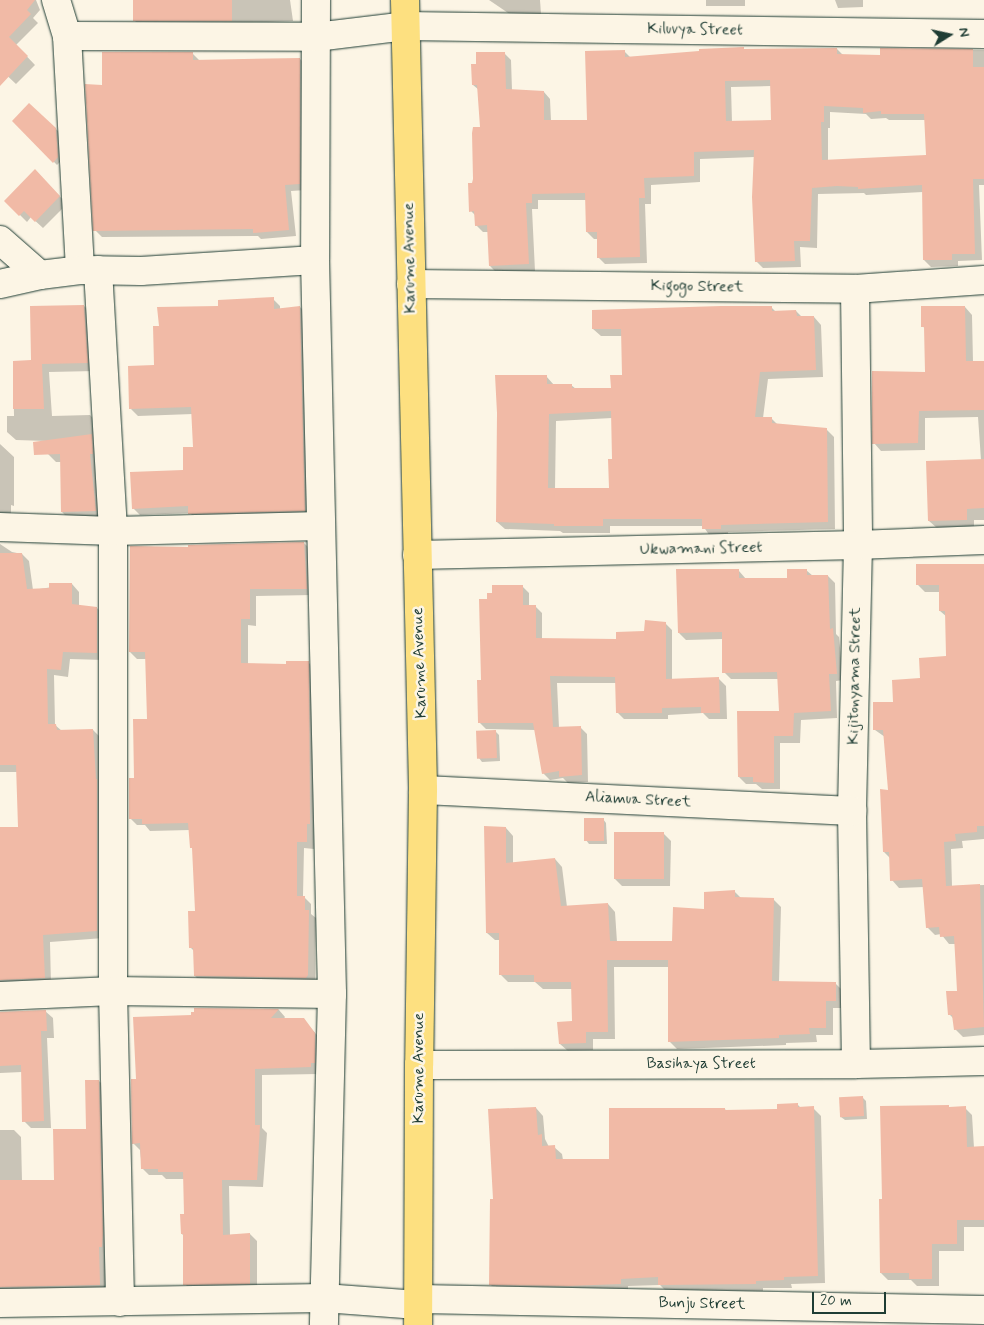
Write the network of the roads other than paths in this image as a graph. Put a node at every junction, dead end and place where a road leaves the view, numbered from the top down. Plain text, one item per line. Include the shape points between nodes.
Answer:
1 (56, 0) edge
2 (316, 0) edge
3 (405, 13) edge
4 (984, 34) edge
5 (67, 36) junction
6 (316, 37) junction
7 (0, 240) edge
8 (315, 260) junction
9 (89, 270) junction
10 (40, 275) junction
11 (984, 280) edge
12 (0, 284) edge
13 (411, 284) junction
14 (855, 289) junction
15 (321, 526) junction
16 (0, 527) edge
17 (113, 530) junction
18 (984, 540) edge
19 (858, 546) junction
20 (417, 555) junction
21 (424, 790) junction
22 (852, 811) junction
23 (113, 991) junction
24 (332, 994) junction
25 (0, 996) edge
26 (984, 1061) edge
27 (856, 1064) junction
28 (419, 1065) junction
29 (336, 1299) junction
30 (120, 1302) junction
31 (0, 1303) edge
32 (419, 1310) edge
33 (984, 1310) edge
34 (324, 1325) edge

1 - 5 street
2 - 6 street
3 - 4 street, Kiluvya Street
3 - 6 street, Kiluvya Street
3 - 13 main road, Karume Avenue
5 - 6 street, Kiluvya Street
5 - 9 street
6 - 8 street
7 - 10 street
8 - 9 street via 141,271
8 - 15 street
9 - 10 street
9 - 17 street
10 - 12 street
11 - 14 street, Kigogo Street
13 - 14 street, Kigogo Street
13 - 20 main road, Karume Avenue
14 - 19 street, Kijitonyama Street
15 - 17 street
15 - 24 street
16 - 17 street
17 - 23 street
18 - 19 street, Ukwamani Street
19 - 20 street, Ukwamani Street
19 - 22 street, Kijitonyama Street
20 - 21 main road, Karume Avenue
21 - 22 street, Aliamua Street
21 - 28 main road, Karume Avenue
22 - 27 street, Kijitonyama Street
23 - 24 street
23 - 25 street
23 - 30 street
24 - 29 street
26 - 27 street, Basihaya Street
27 - 28 street, Basihaya Street
28 - 32 main road, Karume Avenue
29 - 30 street, Bunju Street
29 - 32 street, Bunju Street via 390,1302
29 - 34 street
30 - 31 street, Bunju Street
32 - 33 street, Bunju Street

